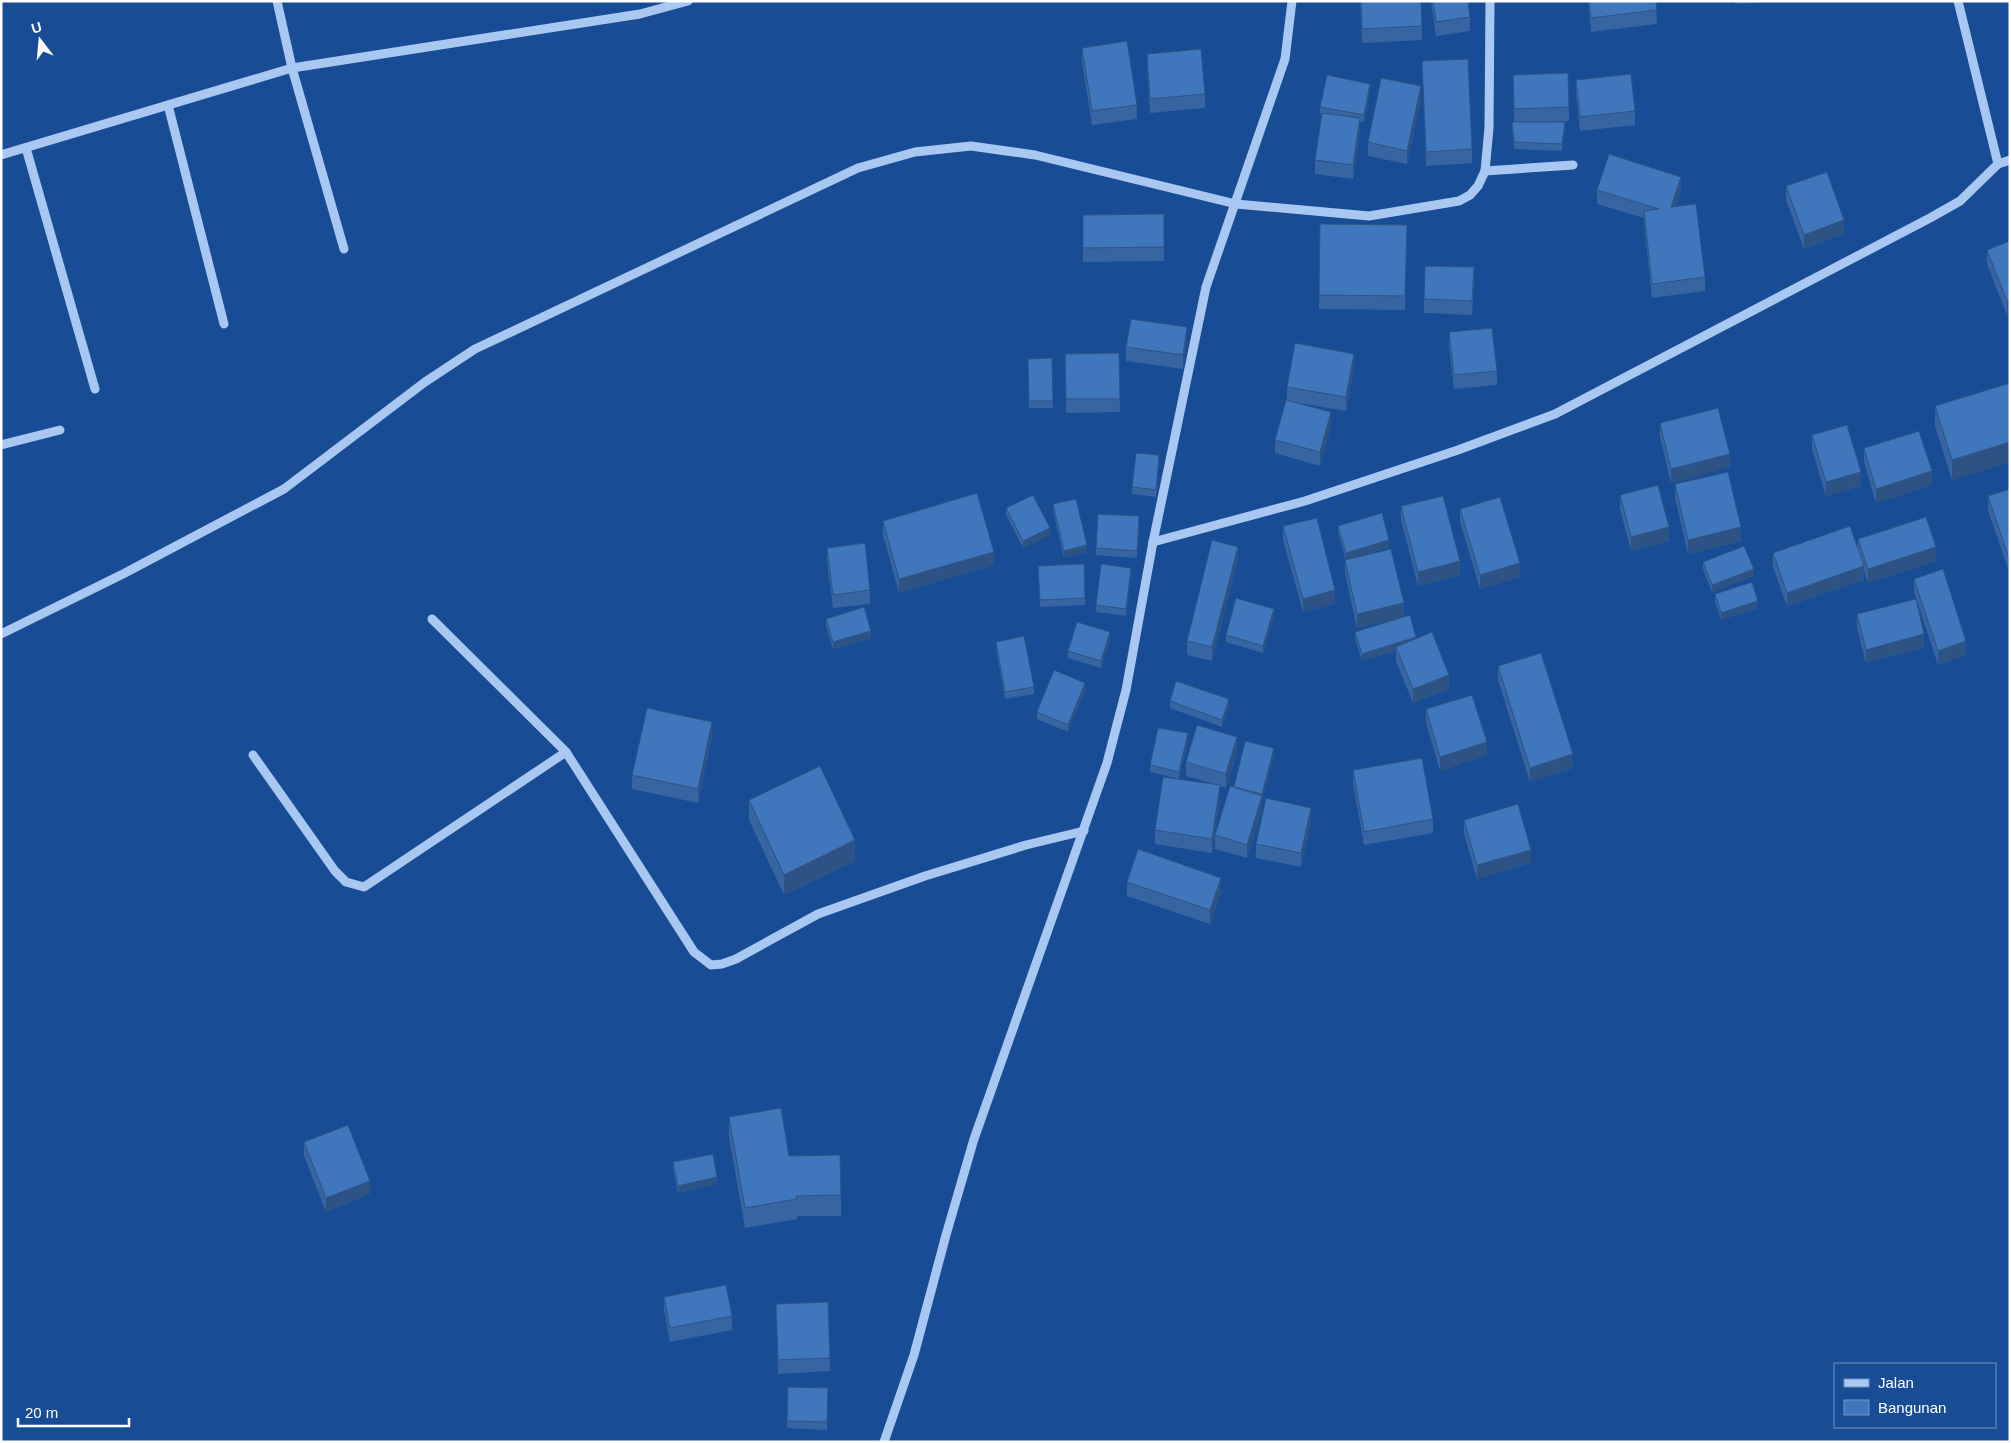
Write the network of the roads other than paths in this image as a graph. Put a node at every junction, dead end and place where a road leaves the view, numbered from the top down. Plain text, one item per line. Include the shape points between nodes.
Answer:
1 (277, 1) edge
2 (688, 1) edge
3 (1292, 1) edge
4 (1490, 1) edge
5 (1960, 2) edge
6 (292, 68) junction
7 (168, 105) junction
8 (26, 148) junction
9 (1, 155) edge
10 (2010, 160) edge
11 (1998, 164) junction
12 (1573, 165) dead end
13 (1485, 171) junction
14 (1236, 204) junction
15 (344, 248) dead end
16 (224, 324) dead end
17 (95, 389) dead end
18 (60, 430) dead end
19 (1, 445) edge
20 (1153, 542) junction
21 (432, 619) dead end
22 (1, 634) edge
23 (566, 752) junction
24 (252, 755) dead end
25 (1084, 831) junction
26 (884, 1442) edge

1 - 6 street
2 - 6 street via 640,14
3 - 14 street via 1285,59
4 - 13 street via 1489,128
5 - 11 street
6 - 7 street
6 - 15 street
7 - 8 street
7 - 16 street
8 - 9 street
8 - 17 street
10 - 11 street
11 - 20 street via 1960,201 1938,214 1555,414 1305,501
12 - 13 street
13 - 14 street via 1478,186 1459,201 1369,216
14 - 20 street via 1206,287
14 - 22 street via 1035,155 971,146 915,152 858,168 475,349 425,382 284,489
18 - 19 street
20 - 25 street via 1126,690 1107,763
21 - 23 street
23 - 24 street via 364,888 346,882 335,871
23 - 25 street via 694,952 710,965 736,958 818,914 998,853
25 - 26 street via 974,1139 914,1355

